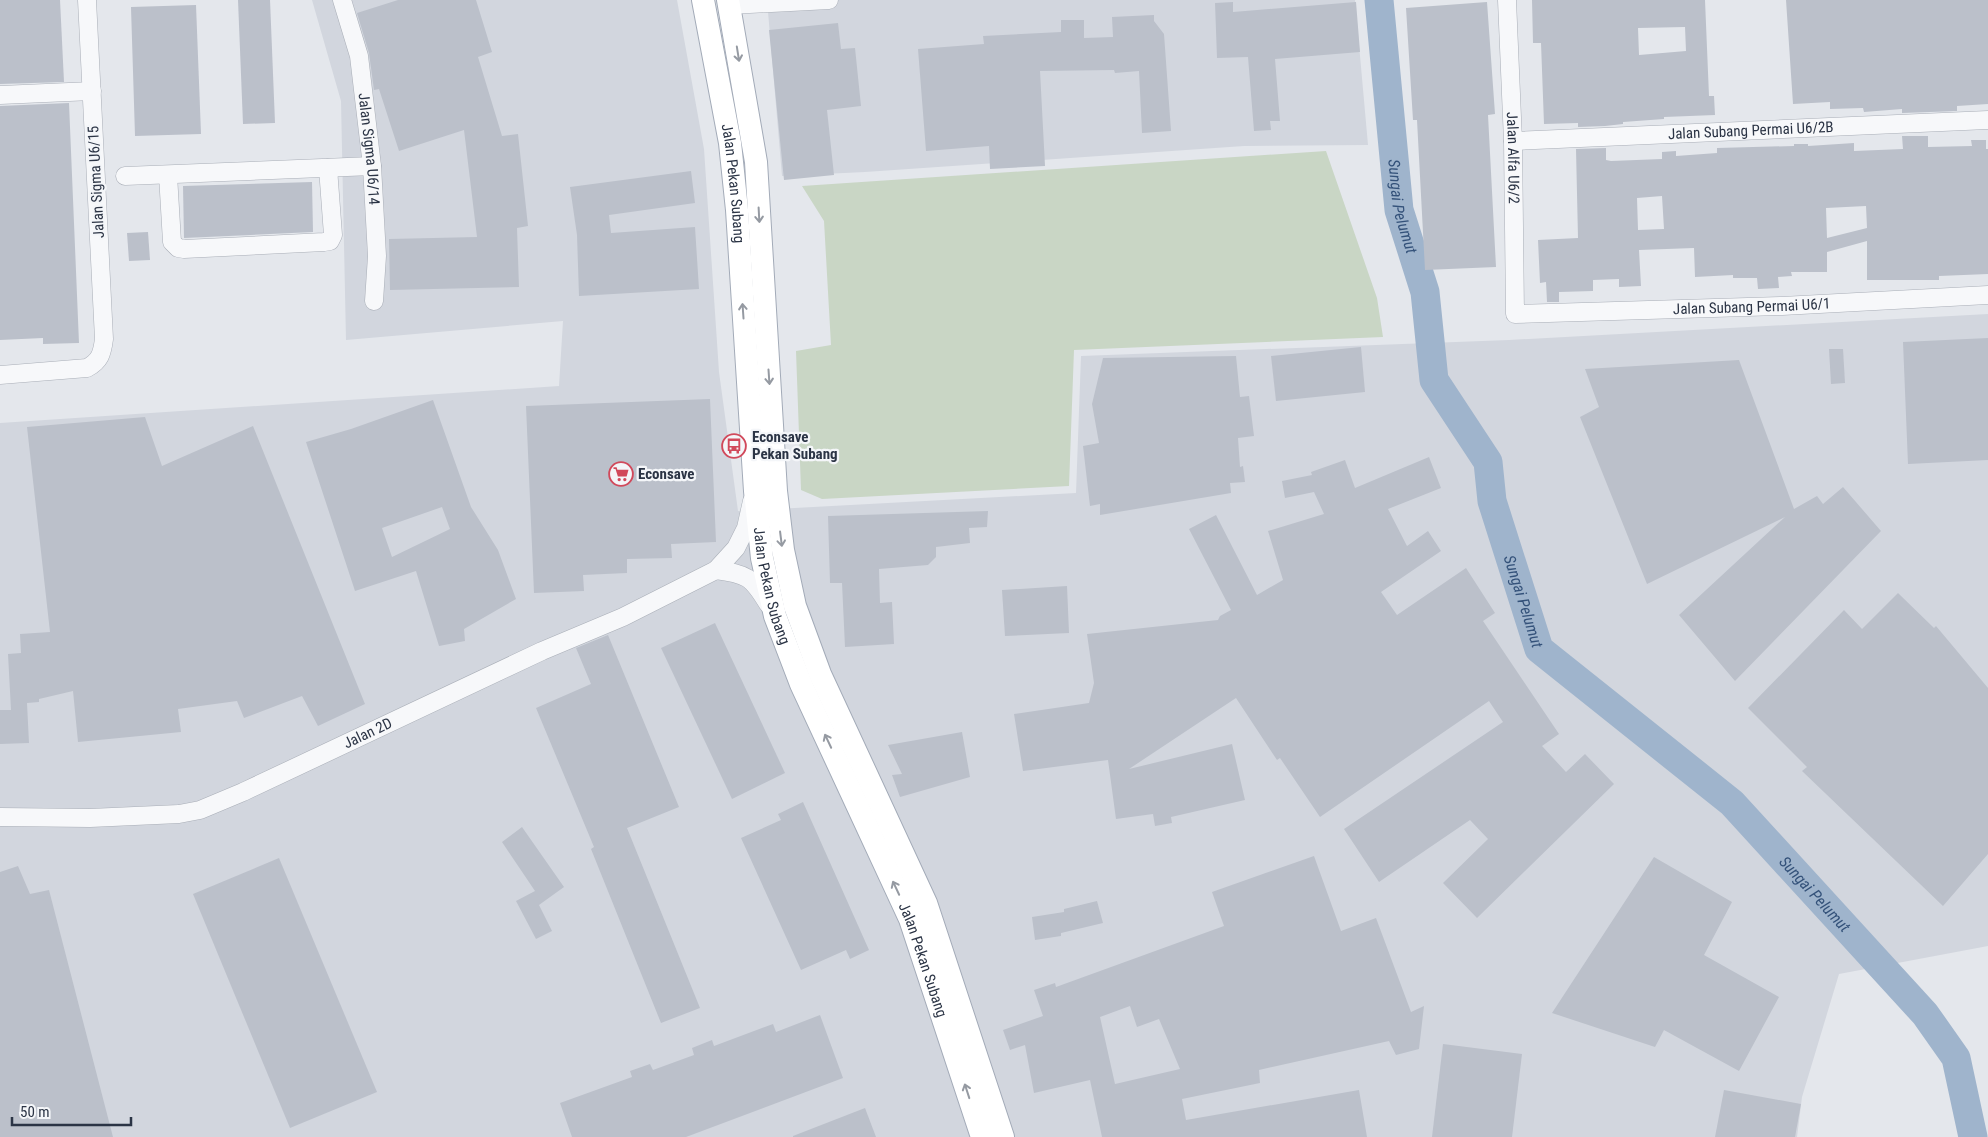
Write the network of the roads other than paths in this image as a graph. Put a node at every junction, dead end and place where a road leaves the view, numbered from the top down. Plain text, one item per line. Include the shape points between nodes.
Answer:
1 (87, 0) edge
2 (342, 0) edge
3 (703, 0) edge
4 (829, 0) edge
5 (1506, 0) edge
6 (776, 2) edge
7 (729, 3) edge
8 (92, 91) junction
9 (0, 95) edge
10 (1988, 120) edge
11 (1513, 141) junction
12 (372, 166) junction
13 (328, 168) junction
14 (168, 175) junction
15 (125, 176) dead end
16 (1988, 295) edge
17 (374, 301) dead end
18 (1515, 314) joint
19 (0, 375) edge
20 (755, 491) junction
21 (716, 570) junction
22 (775, 616) junction
23 (0, 817) edge
24 (982, 1137) edge
25 (1003, 1137) edge

1 - 8 street, Jalan Sigma U6/15
2 - 12 street, Jalan Sigma U6/14 via 359,56
20 -> 3 main road, Jalan Pekan Subang via 730,143
4 - 6 street
5 - 11 street, Jalan Alfa U6/2
6 - 7 street
7 -> 25 main road, Jalan Pekan Subang via 756,162 776,491 782,550 795,606 820,674 926,903
8 - 9 street
8 - 19 street, Jalan Sigma U6/15 via 102,352 97,362 87,368
10 - 11 street, Jalan Subang Permai U6/2B
11 - 18 street, Jalan Alfa U6/2
12 - 13 street
12 - 17 street, Jalan Sigma U6/14 via 377,256
13 - 14 street
13 - 14 street via 333,235 330,240 194,248 178,248 172,242
14 - 15 street
16 - 18 street, Jalan Subang Permai U6/1 via 1782,306
20 - 21 street, Jalan 2D via 746,528 736,548
20 - 22 main road, Jalan Pekan Subang via 762,558
21 - 22 street via 740,573 756,584
21 - 23 street, Jalan 2D via 623,617 542,651 200,810 180,814 90,818
24 -> 22 main road, Jalan Pekan Subang via 910,918 801,684

